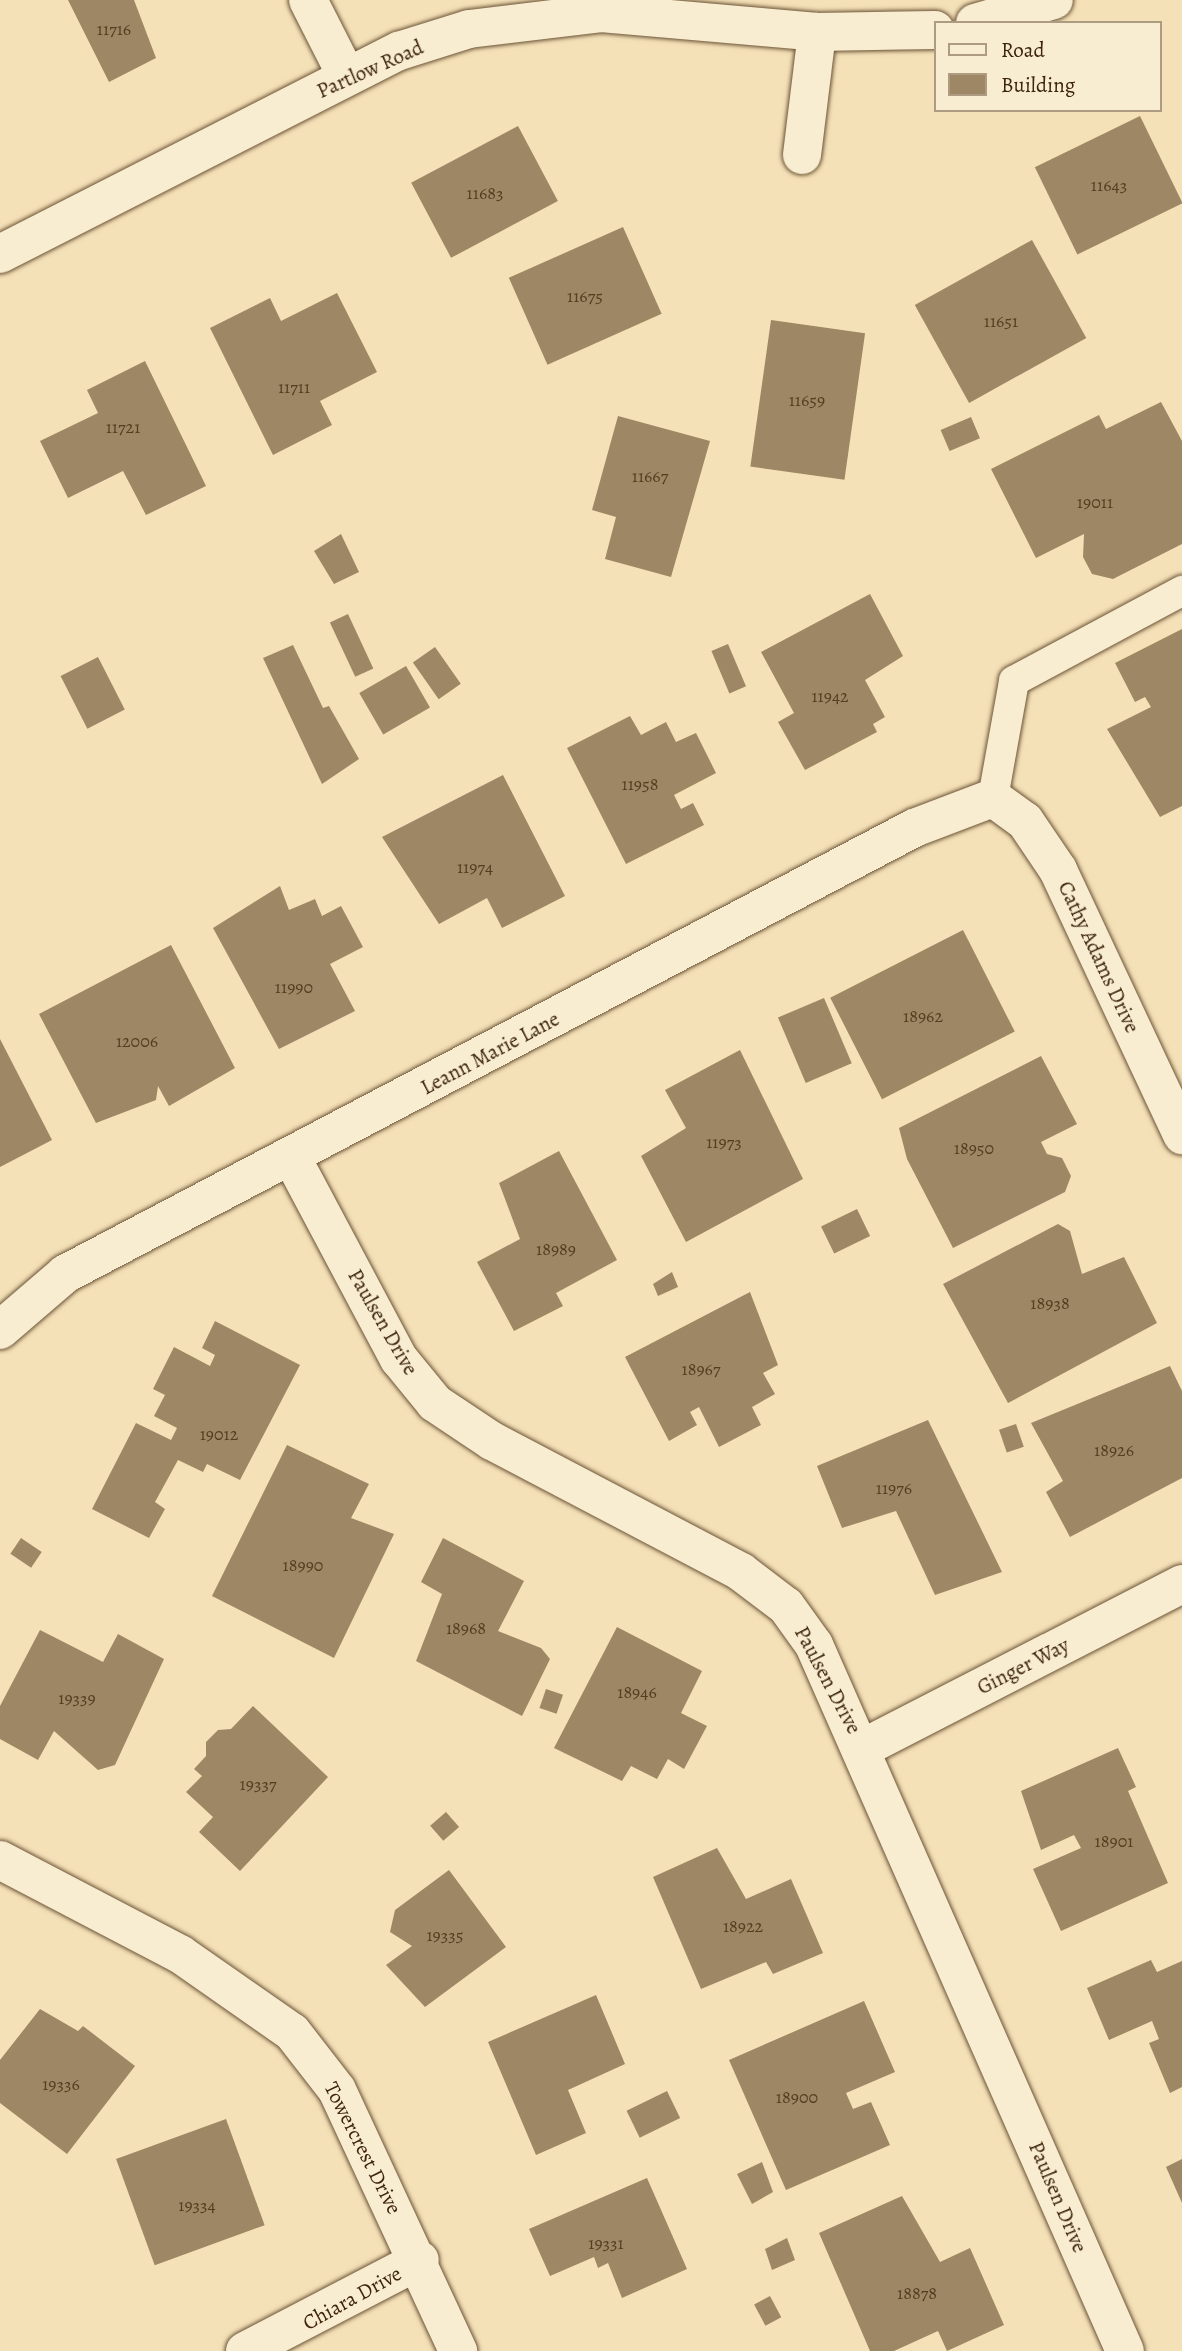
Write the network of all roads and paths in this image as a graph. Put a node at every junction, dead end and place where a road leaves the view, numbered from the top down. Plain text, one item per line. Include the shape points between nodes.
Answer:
1 (308, 0) edge
2 (1054, 0) edge
3 (982, 21) edge
4 (934, 30) edge
5 (817, 32) junction
6 (347, 77) junction
7 (803, 155) dead end
8 (0, 254) edge
9 (1182, 591) edge
10 (993, 798) junction
11 (1182, 1135) edge
12 (292, 1158) junction
13 (0, 1330) edge
14 (1182, 1584) edge
15 (863, 1748) junction
16 (0, 1860) edge
17 (420, 2260) junction
18 (245, 2351) edge
19 (458, 2351) edge
20 (1125, 2351) edge

1 - 6 street
2 - 3 street
4 - 5 street, Partlow Road
5 - 6 street, Partlow Road via 672,16 550,16 469,29 399,51
5 - 7 street
6 - 8 street, Partlow Road
9 - 10 lane via 1014,681
10 - 11 street, Cathy Adams Drive via 1025,821 1058,870
10 - 12 street, Leann Marie Lane via 914,828
12 - 13 street, Leann Marie Lane via 65,1274
12 - 15 street, Paulsen Drive via 399,1359 435,1403 492,1441 741,1572 786,1606 814,1645
14 - 15 street, Ginger Way
15 - 20 street, Paulsen Drive
16 - 17 street, Towercrest Drive via 180,1954 292,2032 337,2090
17 - 18 street, Chiara Drive
17 - 19 street, Towercrest Drive

